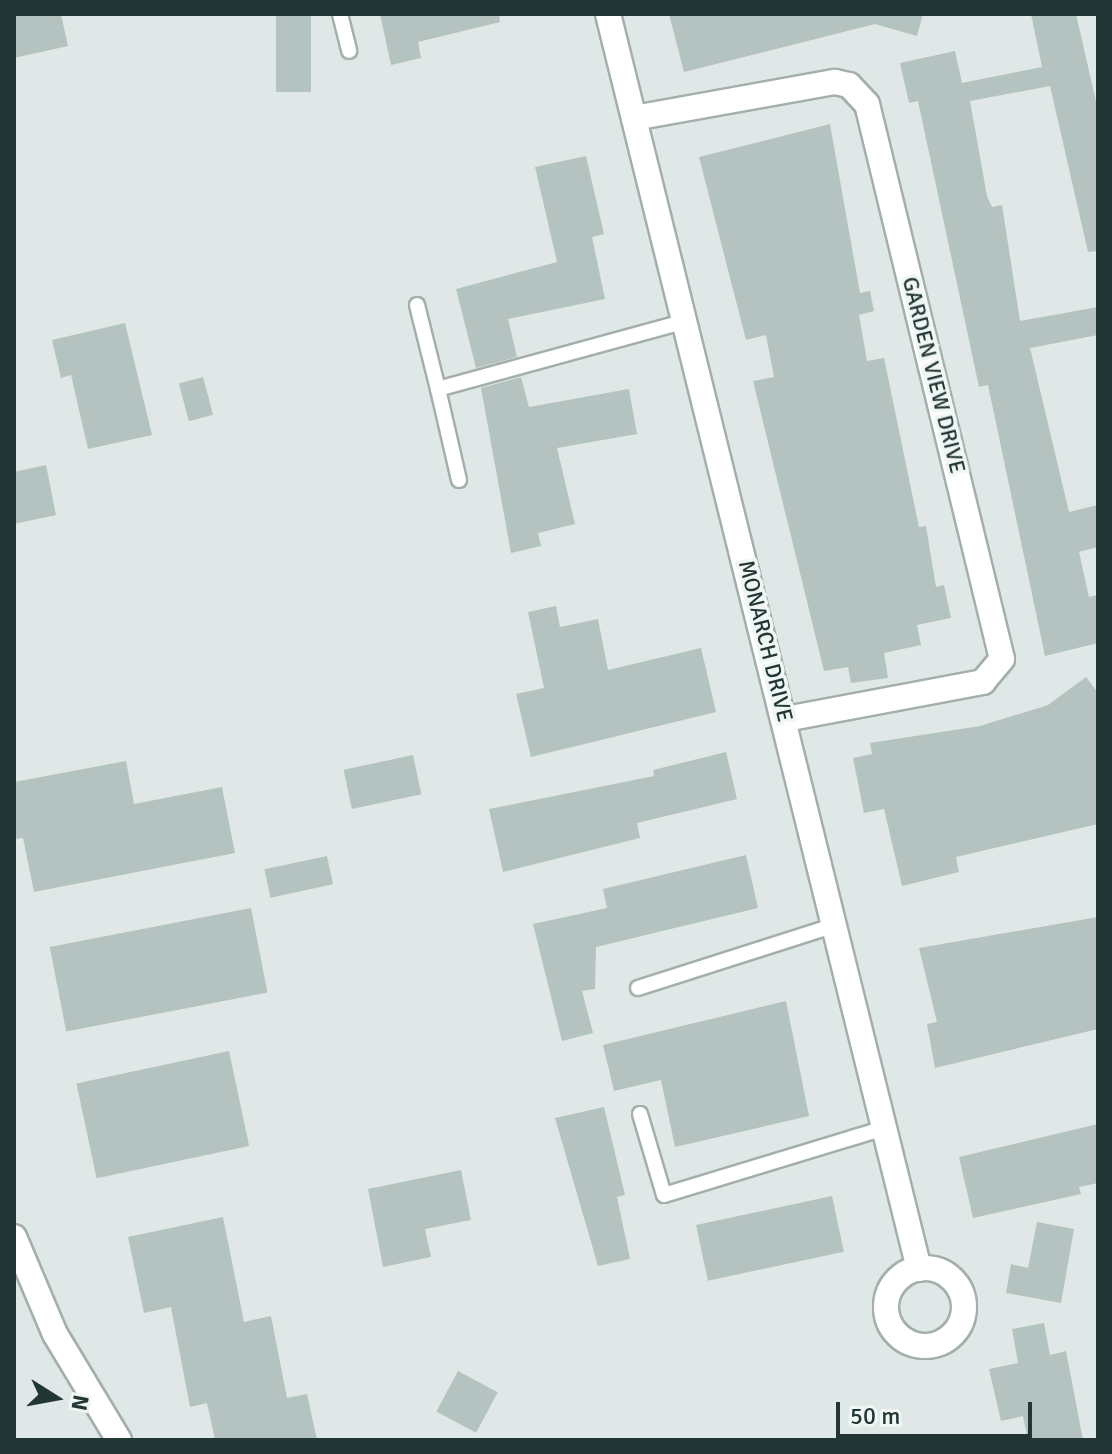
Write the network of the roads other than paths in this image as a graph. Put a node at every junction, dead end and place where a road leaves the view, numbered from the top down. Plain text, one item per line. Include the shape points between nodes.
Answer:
1 (340, 14) edge
2 (608, 14) edge
3 (349, 51) dead end
4 (634, 118) junction
5 (417, 305) dead end
6 (686, 321) junction
7 (438, 389) junction
8 (459, 480) dead end
9 (785, 719) junction
10 (836, 925) junction
11 (638, 988) dead end
12 (640, 1114) dead end
13 (885, 1128) junction
14 (14, 1237) edge
15 (919, 1269) dead end
16 (119, 1440) edge

1 - 3 lane
2 - 4 street, MONARCH DRIVE
4 - 6 street, MONARCH DRIVE
4 - 9 street, GARDEN VIEW DRIVE via 835,82 849,85 867,104 1002,659 983,682
5 - 7 lane
6 - 7 lane
6 - 9 street, MONARCH DRIVE
7 - 8 lane
9 - 10 street, MONARCH DRIVE
10 - 11 lane
10 - 13 street, MONARCH DRIVE
12 - 13 lane via 664,1195
13 - 15 street, MONARCH DRIVE
14 - 16 street via 55,1334

